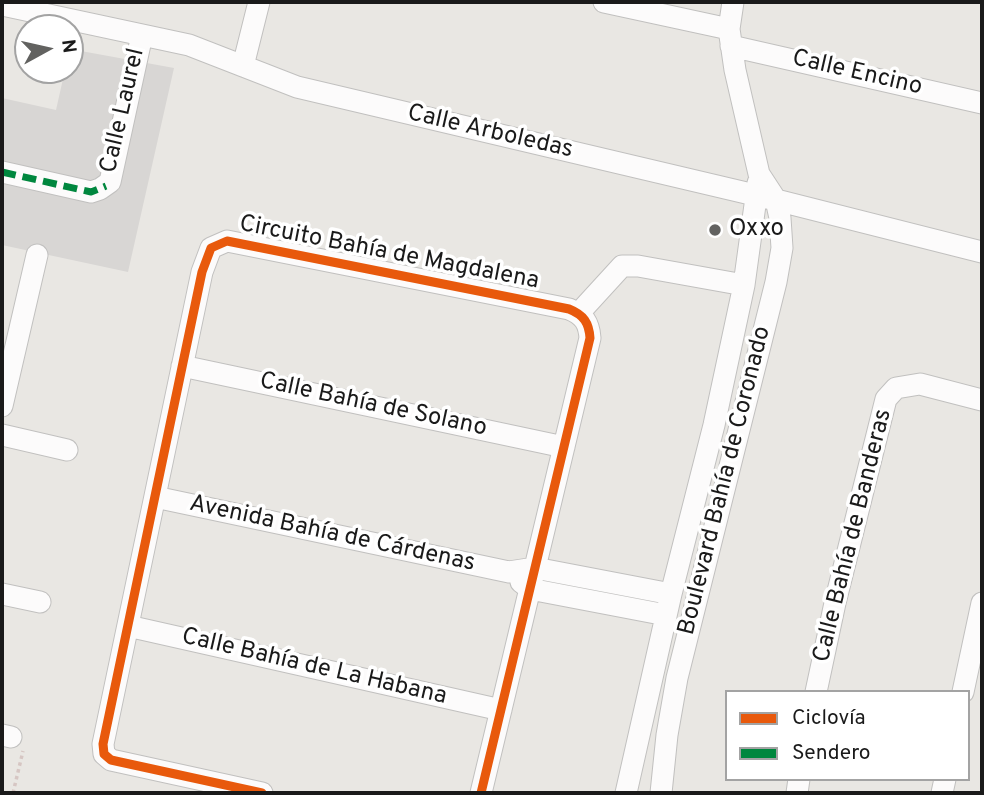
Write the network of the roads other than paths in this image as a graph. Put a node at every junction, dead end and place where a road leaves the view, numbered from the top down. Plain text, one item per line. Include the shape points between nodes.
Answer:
1 (259, 2) edge
2 (604, 2) edge
3 (733, 2) edge
4 (2, 5) edge
5 (142, 35) junction
6 (730, 38) junction
7 (243, 66) junction
8 (982, 103) edge
9 (2, 172) edge
10 (766, 198) junction
11 (982, 251) edge
12 (37, 256) dead end
13 (744, 285) junction
14 (579, 313) junction
15 (182, 366) junction
16 (982, 400) edge
17 (2, 406) edge
18 (2, 435) edge
19 (564, 447) junction
20 (67, 450) dead end
21 (155, 497) junction
22 (535, 568) junction
23 (509, 572) junction
24 (530, 589) junction
25 (2, 594) edge
26 (671, 594) junction
27 (40, 602) dead end
28 (982, 603) edge
29 (666, 615) junction
30 (128, 626) junction
31 (816, 690) edge
32 (963, 690) edge
33 (501, 710) junction
34 (262, 793) edge
35 (481, 793) edge
36 (626, 793) edge
37 (661, 793) edge

1 - 7 street
2 - 6 street, Calle Encino
3 - 6 street, Boulevard Bahía de Coronado
4 - 5 street, Calle Arboledas
5 - 7 street, Calle Arboledas via 188,45
5 - 9 street, Calle Laurel via 113,172 106,186 91,192
6 - 8 street, Calle Encino
6 - 10 street, Boulevard Bahía de Coronado
7 - 10 street, Calle Arboledas via 297,87
10 - 11 street, Calle Arboledas
10 - 13 street, Boulevard Bahía de Coronado
10 - 37 street, Boulevard Bahía de Coronado via 782,235 780,264 677,678
12 - 17 street
13 - 14 street via 622,266
13 - 26 street, Boulevard Bahía de Coronado
14 - 15 street, Circuito Bahía de Magdalena via 227,241 215,244 205,259
14 - 19 street via 590,338
15 - 19 street, Calle Bahía de Solano
15 - 21 street, Circuito Bahía de Magdalena
16 - 31 street, Calle Bahía de Banderas via 920,384 896,387 886,400
18 - 20 street
19 - 22 street
21 - 23 street, Avenida Bahía de Cárdenas
21 - 30 street, Circuito Bahía de Magdalena
22 - 23 street, Avenida Bahía de Cárdenas
22 - 24 street
22 - 26 street, Avenida Bahía de Cárdenas
23 - 24 street, Avenida Bahía de Cárdenas
24 - 29 street, Avenida Bahía de Cárdenas
24 - 33 street
25 - 27 street
26 - 29 street, Boulevard Bahía de Coronado
28 - 32 street
29 - 36 street, Boulevard Bahía de Coronado
30 - 33 street, Calle Bahía de La Habana
30 - 34 street, Circuito Bahía de Magdalena via 104,754 111,760
33 - 35 street

